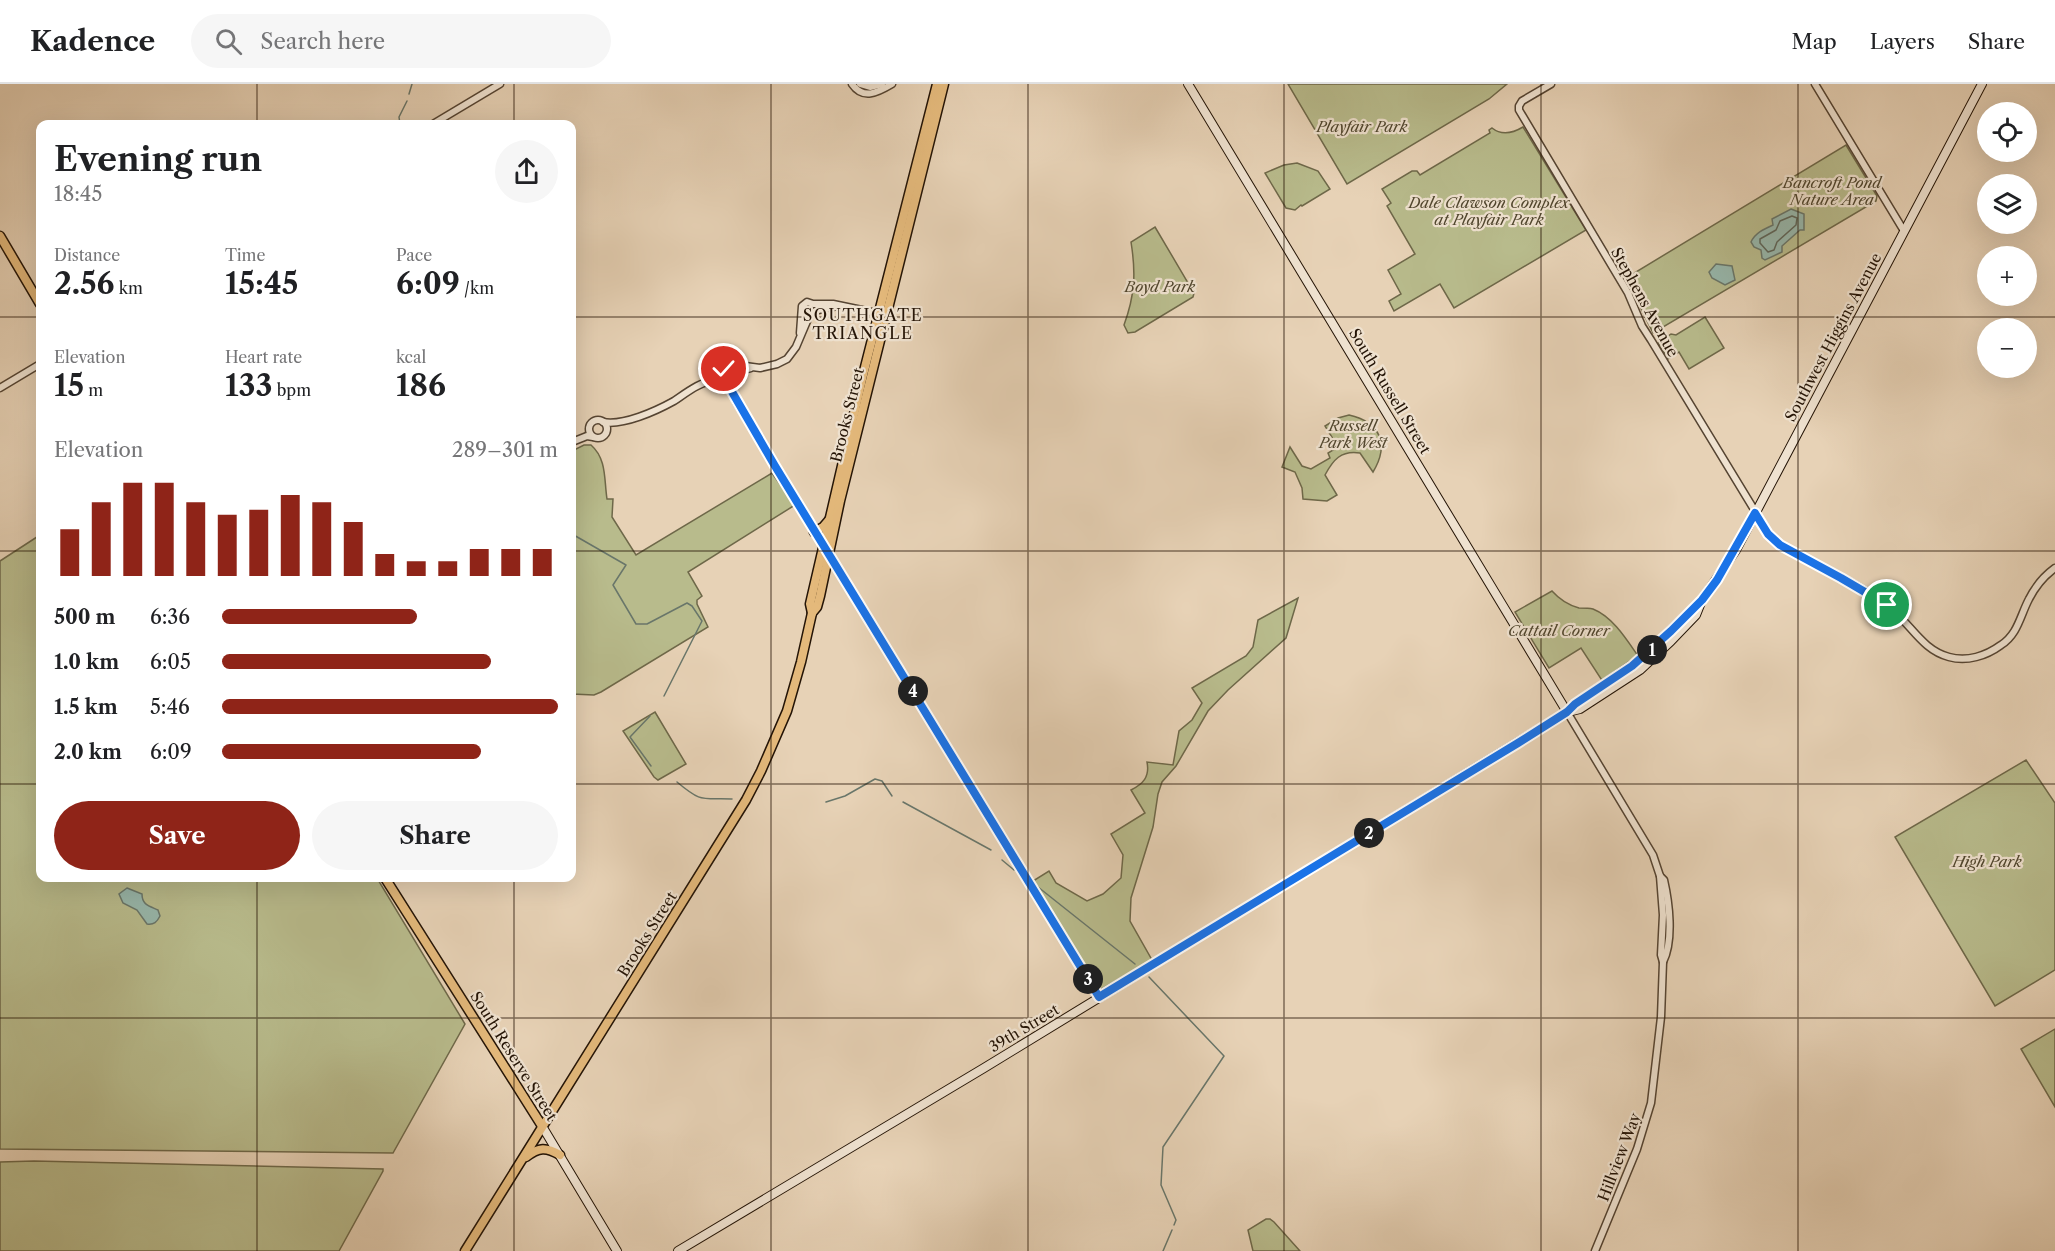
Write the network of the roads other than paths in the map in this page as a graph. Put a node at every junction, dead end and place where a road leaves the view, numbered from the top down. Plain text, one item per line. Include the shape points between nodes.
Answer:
1 (500, 84) edge
2 (852, 84) edge
3 (860, 84) edge
4 (882, 84) edge
5 (891, 84) edge
6 (937, 84) edge
7 (944, 84) edge
8 (1188, 84) edge
9 (1551, 84) edge
10 (1815, 84) edge
11 (1982, 84) edge
12 (440, 120) edge
13 (1904, 231) junction
14 (0, 236) edge
15 (36, 297) edge
16 (813, 304) junction
17 (837, 306) junction
18 (802, 310) junction
19 (812, 313) junction
20 (883, 314) junction
21 (800, 337) junction
22 (36, 366) edge
23 (712, 373) junction
24 (726, 373) junction
25 (717, 381) junction
26 (0, 388) edge
27 (688, 392) junction
28 (737, 403) junction
29 (628, 419) junction
30 (603, 422) junction
31 (589, 427) junction
32 (606, 431) junction
33 (593, 437) junction
34 (576, 438) edge
35 (576, 440) edge
36 (1755, 513) junction
37 (830, 517) junction
38 (814, 531) junction
39 (826, 551) junction
40 (2055, 568) edge
41 (1702, 600) junction
42 (1677, 625) junction
43 (1640, 670) junction
44 (1567, 712) junction
45 (388, 882) edge
46 (1099, 997) junction
47 (543, 1126) junction
48 (560, 1155) junction
49 (521, 1161) junction
50 (465, 1251) edge
51 (617, 1251) edge
52 (678, 1251) edge
53 (1595, 1251) edge

1 - 12 street
2 - 5 street via 857,91 868,94
3 - 4 street
6 - 20 highway, Brooks Street
7 - 20 highway, Brooks Street
8 - 44 main road, South Russell Street
9 - 36 street, Stephens Avenue via 1522,101 1520,110 1628,293 1646,333
10 - 13 street
11 - 13 main road, Southwest Higgins Avenue
13 - 36 main road, Southwest Higgins Avenue
14 - 15 highway
16 - 17 street
16 - 18 street via 805,303
16 - 19 street
17 - 19 street
17 - 20 street
18 - 19 street via 804,314
18 - 21 street
19 - 21 street
20 - 37 highway, Brooks Street
20 - 39 highway, Brooks Street
21 - 24 street via 782,362
22 - 26 street
23 - 24 street via 717,367
23 - 25 street
23 - 27 street
24 - 25 street via 723,381
24 - 28 street
25 - 27 street via 708,381
25 - 28 street
27 - 29 street via 656,411
28 - 38 street
29 - 30 street
29 - 32 street
30 - 31 street via 595,421
30 - 32 street
31 - 33 street
31 - 34 street
32 - 33 street via 600,438
33 - 35 street
36 - 40 street, Stephens Avenue via 1780,545 1880,600 1933,650 1956,658 1983,655 2006,642 2020,624 2037,585
36 - 41 main road, Southwest Higgins Avenue
37 - 38 highway
37 - 39 highway, Brooks Street
38 - 39 street
39 - 46 street
39 - 47 highway, Brooks Street via 787,711 761,771
41 - 42 main road, Southwest Higgins Avenue
41 - 43 main road, Southwest Higgins Avenue via 1696,615
42 - 43 main road, Southwest Higgins Avenue via 1676,632
42 - 44 main road, Southwest Higgins Avenue via 1632,666
43 - 44 main road, Southwest Higgins Avenue via 1580,709
44 - 46 main road, 39th Street
44 - 53 street, Hillview Way via 1653,855 1664,879 1669,926 1649,1114
45 - 47 highway, South Reserve Street
46 - 52 main road, 39th Street
47 - 48 main road, South Reserve Street
47 - 49 highway, Brooks Street
48 - 49 highway via 541,1148
48 - 51 main road, South Reserve Street
49 - 50 highway, Brooks Street

